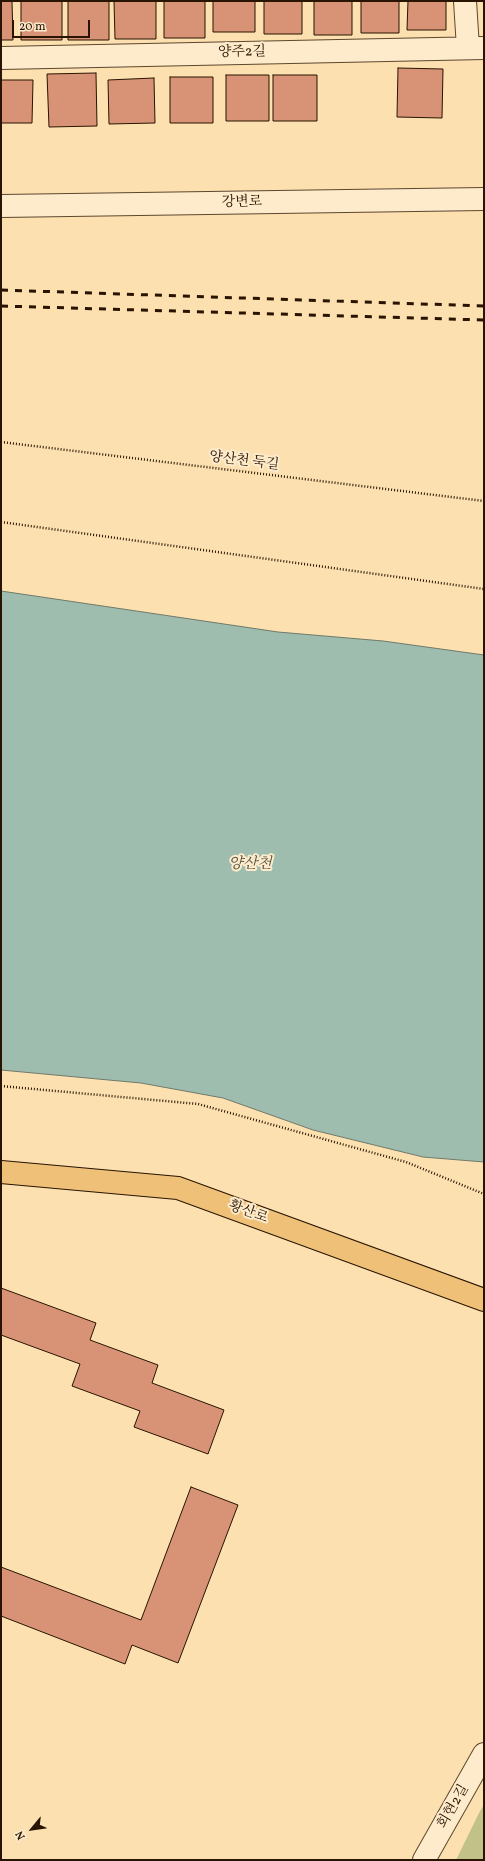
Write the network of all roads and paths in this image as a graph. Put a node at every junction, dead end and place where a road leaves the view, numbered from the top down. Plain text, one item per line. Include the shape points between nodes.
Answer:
1 (465, 1) edge
2 (476, 48) edge
3 (1, 58) edge
4 (484, 199) edge
5 (1, 206) edge
6 (1, 442) edge
7 (484, 501) edge
8 (1, 522) edge
9 (484, 588) edge
10 (1, 1086) edge
11 (1, 1172) edge
12 (484, 1194) edge
13 (484, 1300) edge
14 (484, 1754) edge
15 (424, 1860) edge

1 - 2 street
2 - 3 street, 양주2길
4 - 5 street, 강변로
6 - 7 path, 양산천 둑길
8 - 9 path
10 - 12 path via 198,1104 406,1162
11 - 13 main road, 황산로 via 178,1188
14 - 15 street, 회현2길

